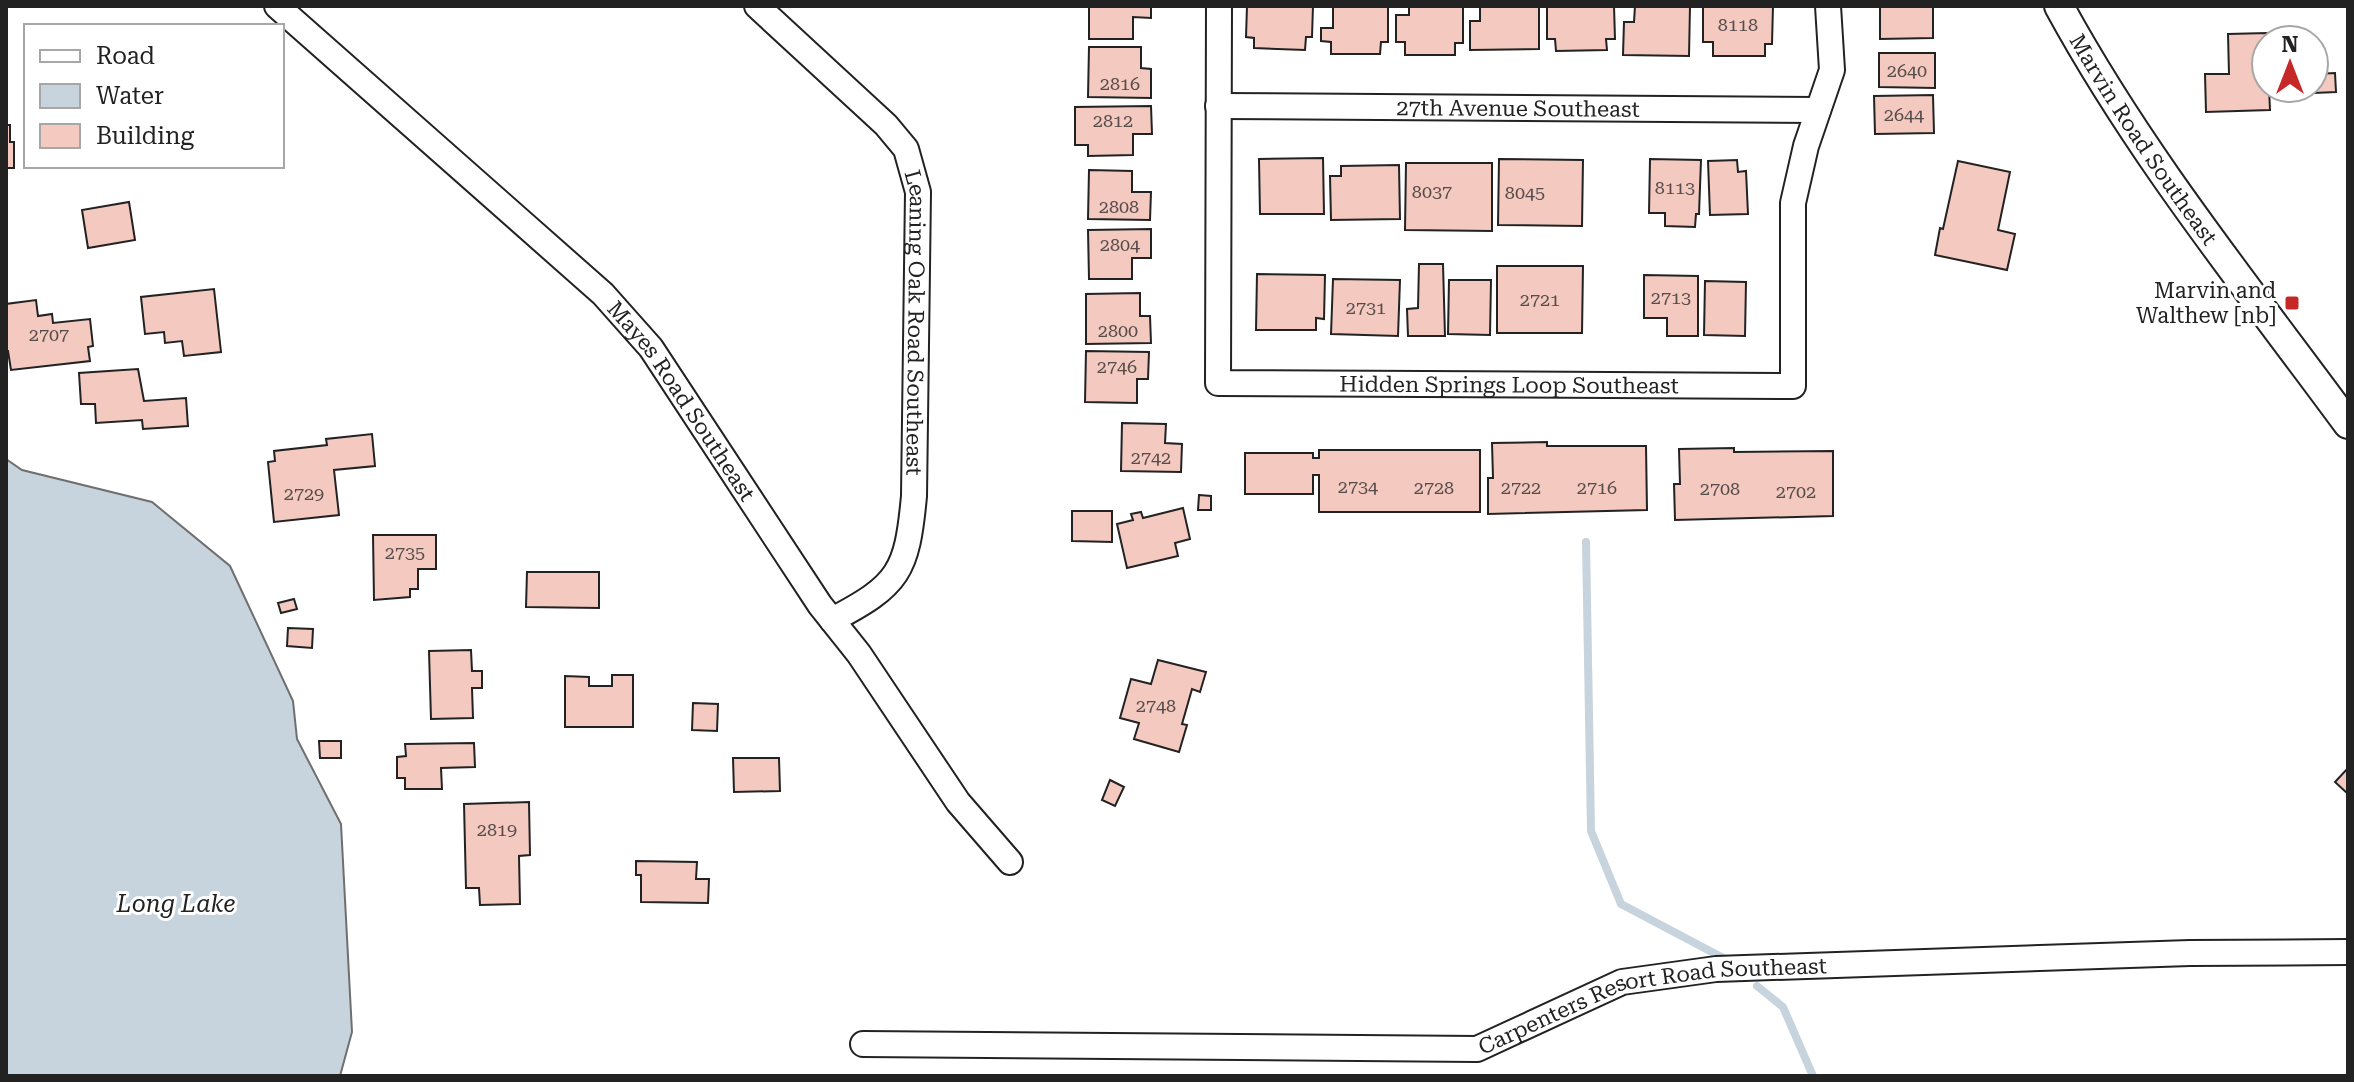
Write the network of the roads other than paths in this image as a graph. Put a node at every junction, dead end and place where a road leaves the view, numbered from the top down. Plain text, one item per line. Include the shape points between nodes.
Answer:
1 (277, 6) edge
2 (757, 6) edge
3 (1219, 6) edge
4 (1828, 6) edge
5 (2059, 6) edge
6 (1218, 106) junction
7 (1818, 110) junction
8 (2348, 424) edge
9 (832, 620) junction
10 (1010, 862) dead end
11 (2348, 952) edge
12 (863, 1044) dead end

1 - 9 street, Mayes Road Southeast via 603,294 651,348
2 - 9 street, Leaning Oak Road Southeast via 886,125 906,149 918,192 910,542 885,587
3 - 6 street, Hidden Springs Loop Southeast
4 - 7 street, Hidden Springs Loop Southeast via 1832,70
5 - 8 street, Marvin Road Southeast via 2187,206
6 - 7 street, 27th Avenue Southeast
6 - 7 street, Hidden Springs Loop Southeast via 1218,383 1793,386 1793,203
9 - 10 street, Mayes Road Southeast via 958,802
11 - 12 street, Carpenters Resort Road Southeast via 1716,969 1622,982 1477,1049

